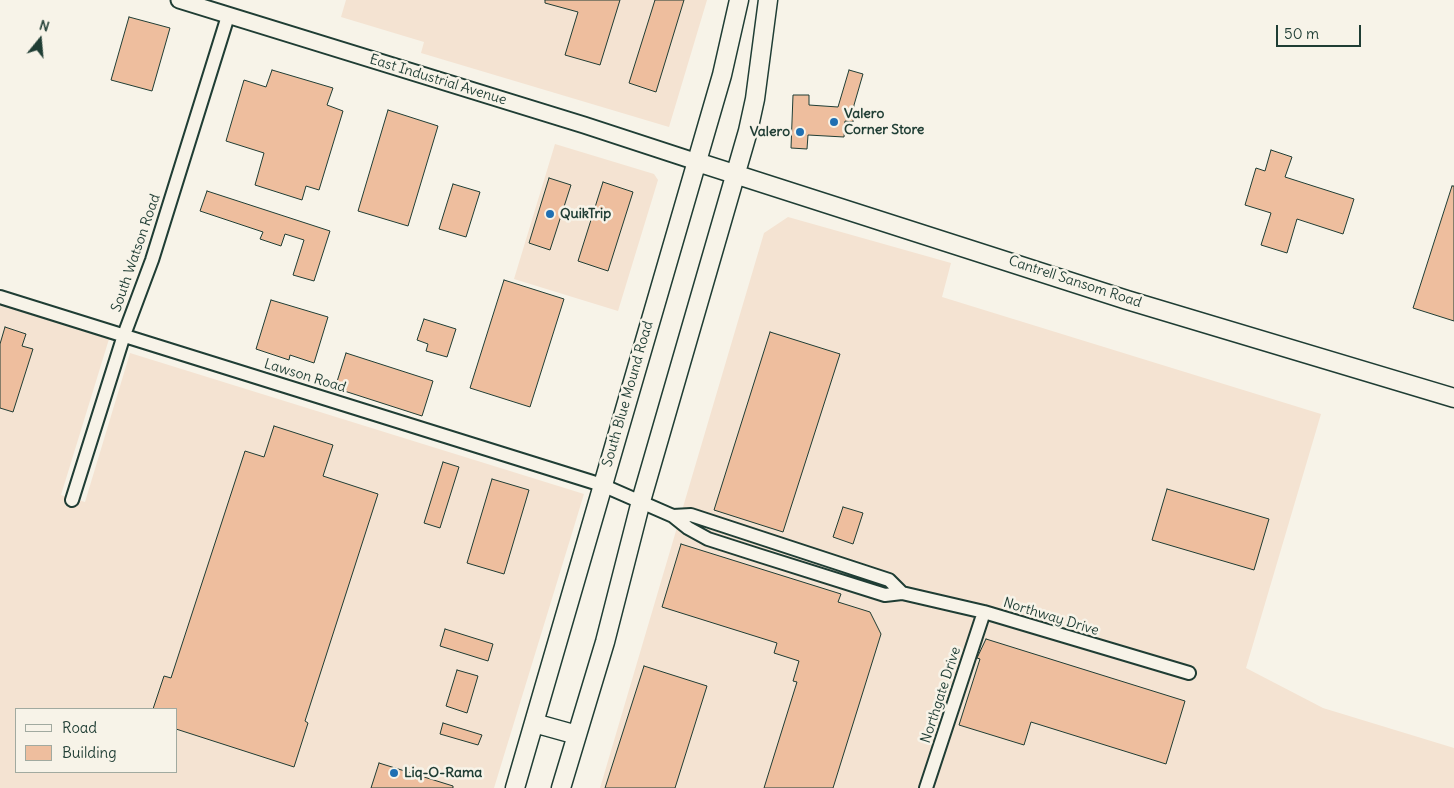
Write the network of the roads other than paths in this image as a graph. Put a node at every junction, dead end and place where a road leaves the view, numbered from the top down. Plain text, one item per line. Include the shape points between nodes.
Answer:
1 (179, 0) edge
2 (739, 0) edge
3 (768, 0) edge
4 (228, 16) junction
5 (697, 162) junction
6 (736, 174) junction
7 (0, 297) edge
8 (124, 335) junction
9 (1454, 398) edge
10 (602, 485) junction
11 (72, 500) dead end
12 (641, 501) junction
13 (673, 516) junction
14 (902, 593) junction
15 (984, 612) junction
16 (1189, 674) dead end
17 (534, 723) junction
18 (577, 735) junction
19 (515, 788) edge
20 (561, 788) edge
21 (926, 788) edge

1 - 4 street, East Industrial Avenue
2 - 5 main road, South Blue Mound Road
3 - 6 main road via 755,99
4 - 5 street, East Industrial Avenue
4 - 8 street, South Watson Road via 152,260
5 - 6 main road, Cantrell Sansom Road
5 - 10 main road, South Blue Mound Road
6 - 9 main road, Cantrell Sansom Road via 1144,305
6 - 12 main road
7 - 8 street, Lawson Road
8 - 10 street, Lawson Road
8 - 11 street, South Watson Road
10 - 12 street, Northway Drive
10 - 17 main road, South Blue Mound Road
12 - 13 street, Northway Drive
12 - 18 main road
13 - 14 street, Northway Drive via 708,539 885,594
13 - 14 street, Northway Drive via 691,515 889,580
14 - 15 street, Northway Drive
15 - 16 street, Northway Drive
15 - 21 street, Northgate Drive
17 - 18 main road
17 - 19 main road, South Blue Mound Road
18 - 20 main road

